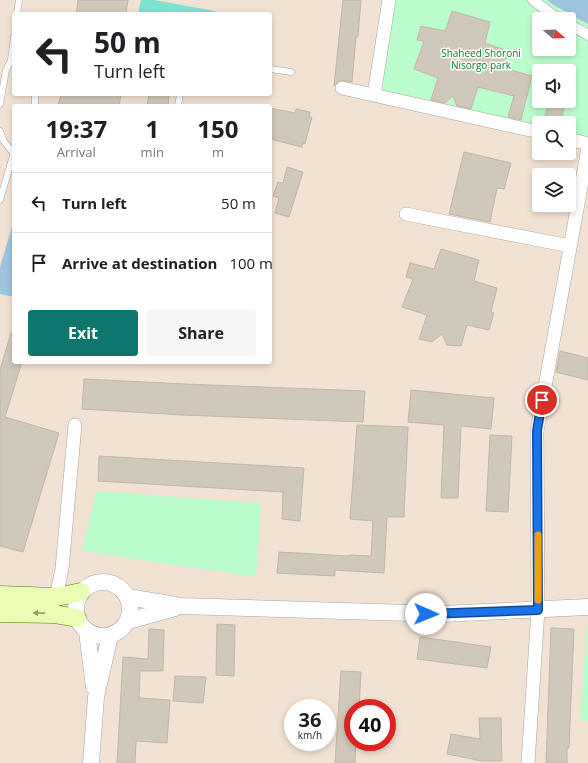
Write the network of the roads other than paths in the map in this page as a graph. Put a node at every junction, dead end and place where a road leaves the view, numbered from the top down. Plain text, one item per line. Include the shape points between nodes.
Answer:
1 (19, 0) edge
2 (389, 0) edge
3 (533, 0) edge
4 (17, 12) edge
5 (549, 12) edge
6 (576, 28) edge
7 (588, 35) edge
8 (12, 60) edge
9 (272, 69) edge
10 (291, 72) dead end
11 (342, 88) dead end
12 (374, 95) junction
13 (0, 104) edge
14 (532, 130) edge
15 (0, 131) edge
16 (576, 141) edge
17 (588, 144) edge
18 (588, 148) edge
19 (12, 151) edge
20 (12, 160) edge
21 (0, 200) edge
22 (406, 214) dead end
23 (570, 246) junction
24 (75, 425) dead end
25 (81, 592) junction
26 (0, 595) edge
27 (56, 597) junction
28 (128, 597) junction
29 (181, 606) junction
30 (588, 607) edge
31 (538, 610) junction
32 (0, 613) edge
33 (128, 621) junction
34 (82, 625) junction
35 (110, 636) junction
36 (96, 697) junction
37 (91, 763) edge
38 (528, 763) edge

1 - 4 lane
2 - 12 street
3 - 5 street
6 - 7 street
8 - 13 lane via 6,70
9 - 10 lane
11 - 12 street
12 - 14 street
15 - 19 lane via 3,140
16 - 17 street
18 - 23 street
20 - 21 lane
22 - 23 street
23 - 31 street via 537,431
24 - 27 street via 62,569
25 - 27 main road
25 - 28 street via 89,584 100,581 112,582 122,588
25 - 34 street via 76,601
26 - 27 main road
28 - 29 street
28 - 33 street via 131,609
29 - 31 street via 442,614
29 - 33 street
30 - 31 street
31 - 38 street
34 -> 32 main road via 54,614
33 - 35 street via 121,630
34 - 35 street via 98,637
34 - 36 street
35 - 36 street
36 - 37 street

